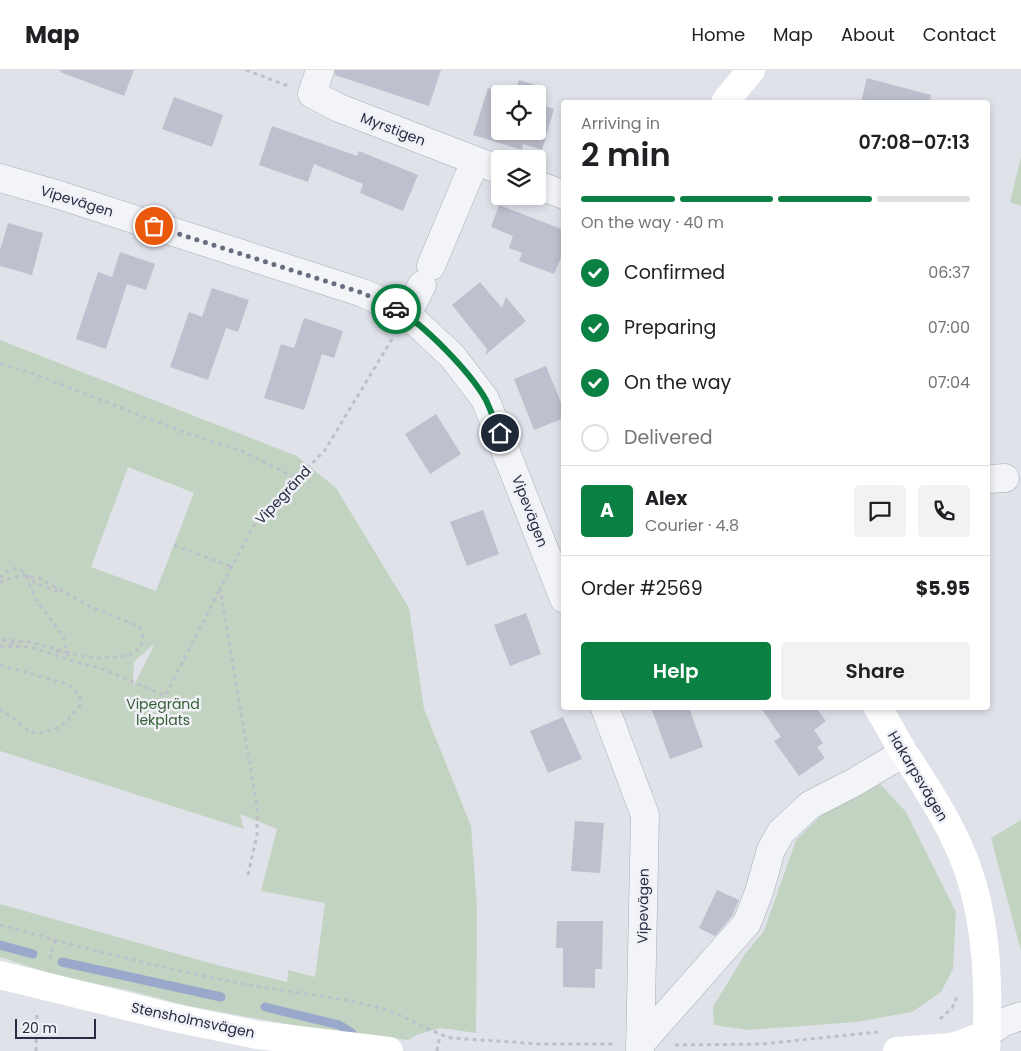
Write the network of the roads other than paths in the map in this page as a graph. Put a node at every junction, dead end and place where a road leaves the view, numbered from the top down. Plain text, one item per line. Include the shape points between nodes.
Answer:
1 (751, 70) edge
2 (316, 82) edge
3 (727, 100) edge
4 (488, 165) edge
5 (0, 178) edge
6 (546, 188) edge
7 (561, 194) edge
8 (407, 314) junction
9 (561, 591) edge
10 (605, 710) edge
11 (879, 710) edge
12 (905, 754) junction
13 (0, 975) edge
14 (1021, 1016) edge
15 (888, 1041) edge
16 (987, 1042) edge
17 (640, 1048) edge
18 (389, 1051) edge

1 - 3 street
2 - 4 street, Myrstigen via 339,108
4 - 8 street
5 - 8 street, Vipevägen via 363,293
6 - 7 street
8 - 9 street, Vipevägen via 452,356 485,399
10 - 17 street, Vipevägen via 645,815
11 - 12 street, Hakarpsvägen
12 - 16 street, Hakarpsvägen via 940,808 968,870 984,944
12 - 17 street via 810,805 781,832 771,850 747,923
13 - 18 street, Stensholmsvägen via 258,1035
14 - 16 street via 1004,1022
15 - 16 street via 952,1047 970,1041

